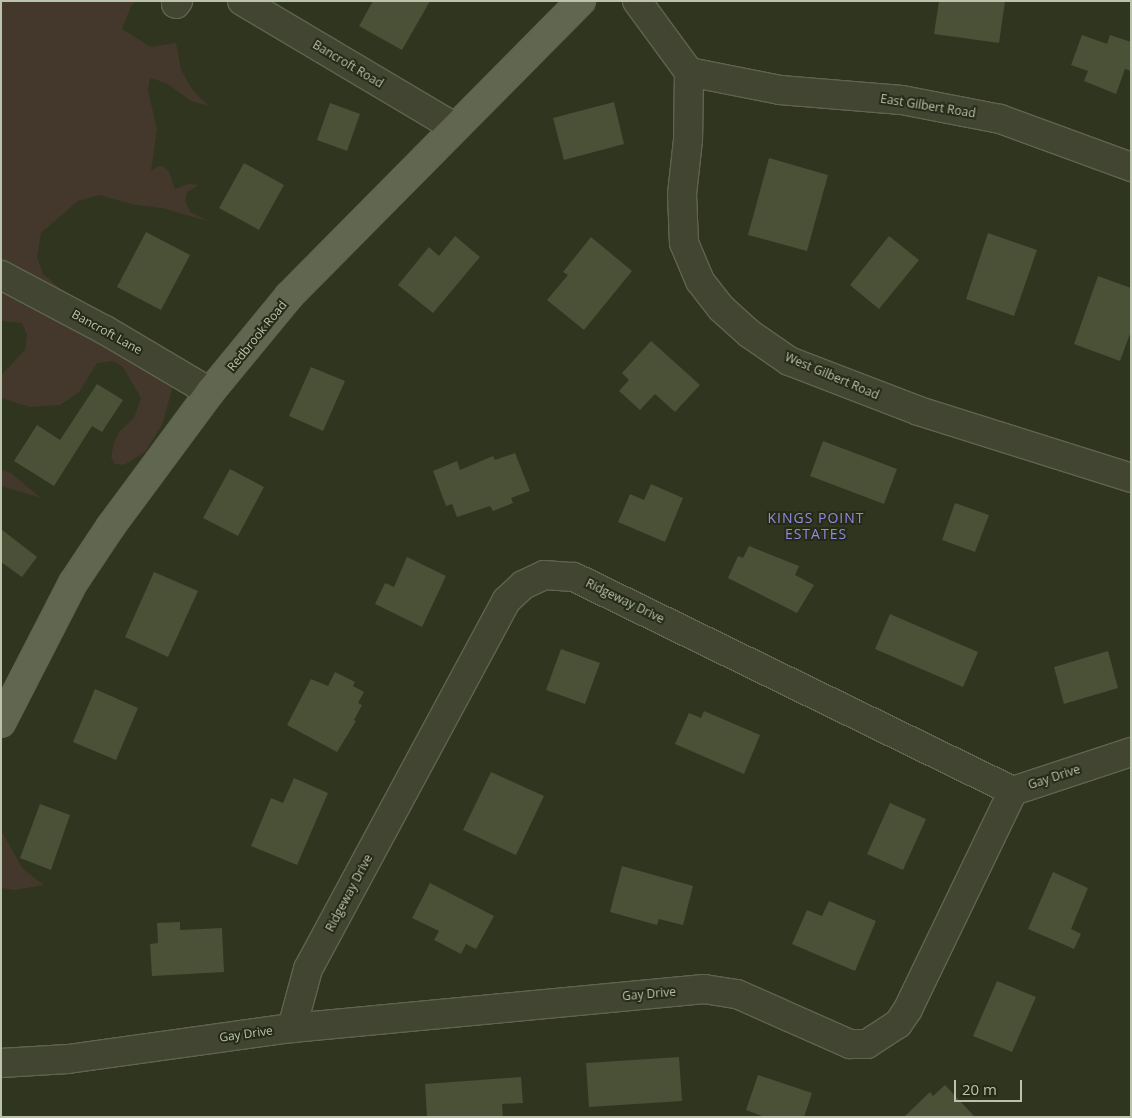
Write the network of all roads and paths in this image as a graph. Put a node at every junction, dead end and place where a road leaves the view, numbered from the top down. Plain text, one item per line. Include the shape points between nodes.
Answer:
1 (242, 1) edge
2 (581, 1) edge
3 (637, 1) edge
4 (689, 72) junction
5 (454, 127) junction
6 (1131, 167) edge
7 (1, 276) edge
8 (210, 392) junction
9 (1131, 478) edge
10 (1, 723) edge
11 (1131, 752) edge
12 (1013, 790) junction
13 (292, 1028) junction
14 (1, 1063) edge

1 - 5 street, Bancroft Road
2 - 5 main road, Redbrook Road
3 - 4 street
4 - 6 street, East Gilbert Road via 780,90 902,100 1000,119
4 - 9 street, West Gilbert Road via 688,140 682,194 684,243 700,281 721,308 750,334 797,365 918,411
5 - 8 main road, Redbrook Road via 289,296
7 - 8 street, Bancroft Lane via 105,330
8 - 10 main road, Redbrook Road via 73,583
11 - 12 street, Gay Drive
12 - 13 street, Gay Drive via 908,1008 898,1024 867,1044 850,1044 737,994 704,989
12 - 13 street, Ridgeway Drive via 574,576 544,575 523,585 507,600 308,969
13 - 14 street, Gay Drive via 68,1060

